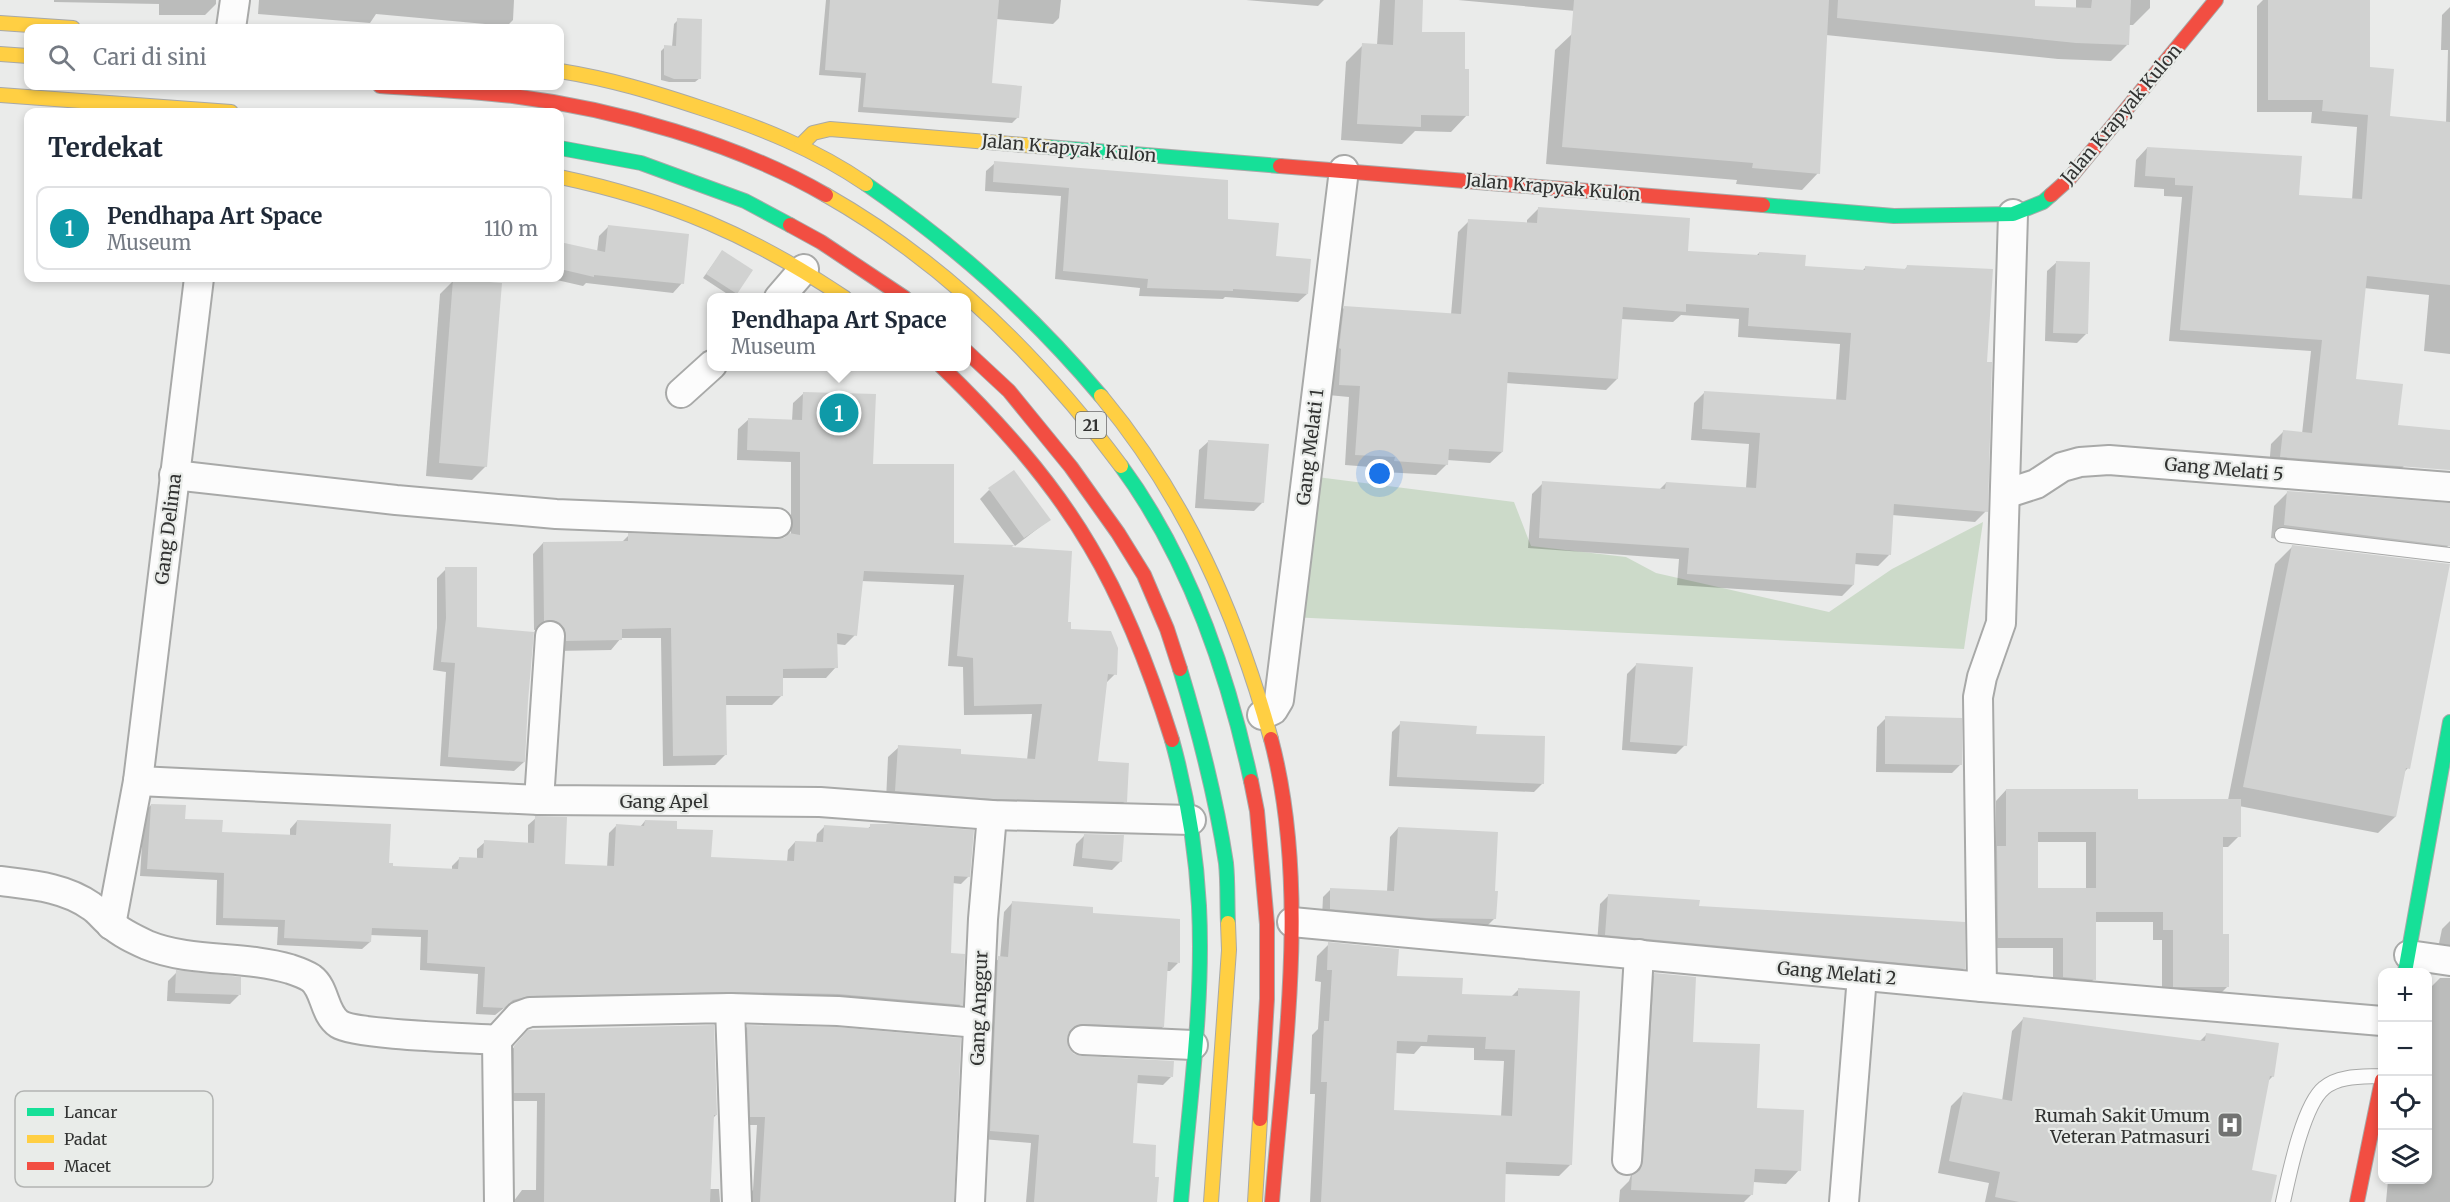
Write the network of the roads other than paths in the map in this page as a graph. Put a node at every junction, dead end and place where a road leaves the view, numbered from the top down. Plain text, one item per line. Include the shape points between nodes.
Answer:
1 (235, 0) edge
2 (2216, 0) edge
3 (0, 23) edge
4 (232, 24) edge
5 (24, 25) edge
6 (0, 54) edge
7 (24, 56) edge
8 (564, 72) edge
9 (429, 90) edge
10 (0, 95) edge
11 (29, 97) junction
12 (58, 108) edge
13 (177, 108) edge
14 (801, 145) junction
15 (564, 149) edge
16 (1344, 170) junction
17 (564, 178) edge
18 (2013, 214) junction
19 (804, 269) junction
20 (198, 282) edge
21 (783, 293) edge
22 (839, 293) edge
23 (899, 293) edge
24 (965, 293) edge
25 (971, 298) edge
26 (971, 356) edge
27 (707, 369) edge
28 (946, 371) edge
29 (681, 393) dead end
30 (174, 475) junction
31 (2450, 487) edge
32 (2005, 494) junction
33 (777, 523) dead end
34 (2282, 535) dead end
35 (2450, 555) edge
36 (550, 636) dead end
37 (1262, 715) junction
38 (2450, 722) edge
39 (138, 781) junction
40 (539, 800) junction
41 (992, 815) junction
42 (1191, 820) junction
43 (0, 881) edge
44 (99, 913) junction
45 (1293, 922) junction
46 (1639, 954) junction
47 (2450, 961) edge
48 (2407, 964) edge
49 (1862, 976) junction
50 (1982, 987) junction
51 (730, 1008) junction
52 (2378, 1021) edge
53 (978, 1023) junction
54 (497, 1040) junction
55 (1083, 1040) dead end
56 (1193, 1046) junction
57 (2378, 1078) edge
58 (2378, 1097) edge
59 (1627, 1160) dead end
60 (499, 1202) edge
61 (736, 1202) edge
62 (970, 1202) edge
63 (1181, 1202) edge
64 (1211, 1202) edge
65 (1255, 1202) edge
66 (1272, 1202) edge
67 (1844, 1202) edge
68 (2283, 1202) edge
69 (2356, 1202) edge

1 - 4 street
2 - 18 main road, Jalan Krapyak Kulon via 2069,179 2043,202
3 - 5 main road
6 - 7 main road
8 - 14 main road via 612,80 751,124
9 - 24 main road, 21 via 514,97 607,114 680,134 769,166 835,200 920,257
10 - 11 main road
11 - 12 main road
11 - 13 main road
14 - 16 main road, Jalan Krapyak Kulon via 813,133 830,129
14 - 37 main road via 863,183 980,270 1078,366 1150,459 1189,524 1225,602
15 - 23 main road via 641,163 745,201 821,242
16 - 18 main road, Jalan Krapyak Kulon via 1894,216
16 - 37 street, Gang Melati 1 via 1279,700 1274,710
17 - 19 main road via 682,208 748,237
18 - 32 street
19 - 21 street
19 - 22 main road
20 - 30 street, Gang Delima
25 - 65 main road, 21 via 1047,371 1091,425 1157,521 1180,567 1239,730 1255,796 1267,930
26 - 64 main road, 21 via 1010,391 1118,533 1144,575 1167,629 1193,712 1227,866 1229,950
27 - 29 street
28 - 42 main road via 980,403 1028,460 1075,521 1105,571 1165,714
30 - 33 street via 556,514
30 - 39 street, Gang Delima
31 - 32 street, Gang Melati 5 via 2109,460 2062,467 2036,484
32 - 50 street via 2001,623 1978,697
34 - 35 lane
36 - 40 street
37 - 45 main road via 1276,762
38 - 48 main road
39 - 40 street, Gang Apel
39 - 44 street, Gang Delima
40 - 41 street, Gang Apel via 820,802
41 - 42 street, Gang Apel
41 - 53 street, Gang Anggur
42 - 56 main road via 1200,950
43 - 44 street via 50,887
44 - 54 street via 135,940 156,949 299,972 318,986 329,1014 345,1027
45 - 46 street, Gang Melati 2
45 - 66 main road
46 - 49 street, Gang Melati 2
46 - 59 street
47 - 48 street
49 - 50 street, Gang Melati 2
49 - 67 street
50 - 52 street, Gang Melati 2
51 - 53 street via 838,1011
51 - 54 street via 530,1012 519,1016
51 - 61 street
53 - 62 street, Gang Anggur
54 - 60 street
55 - 56 street
56 - 63 main road
57 - 68 lane via 2341,1079 2324,1087 2312,1101
58 - 69 main road

